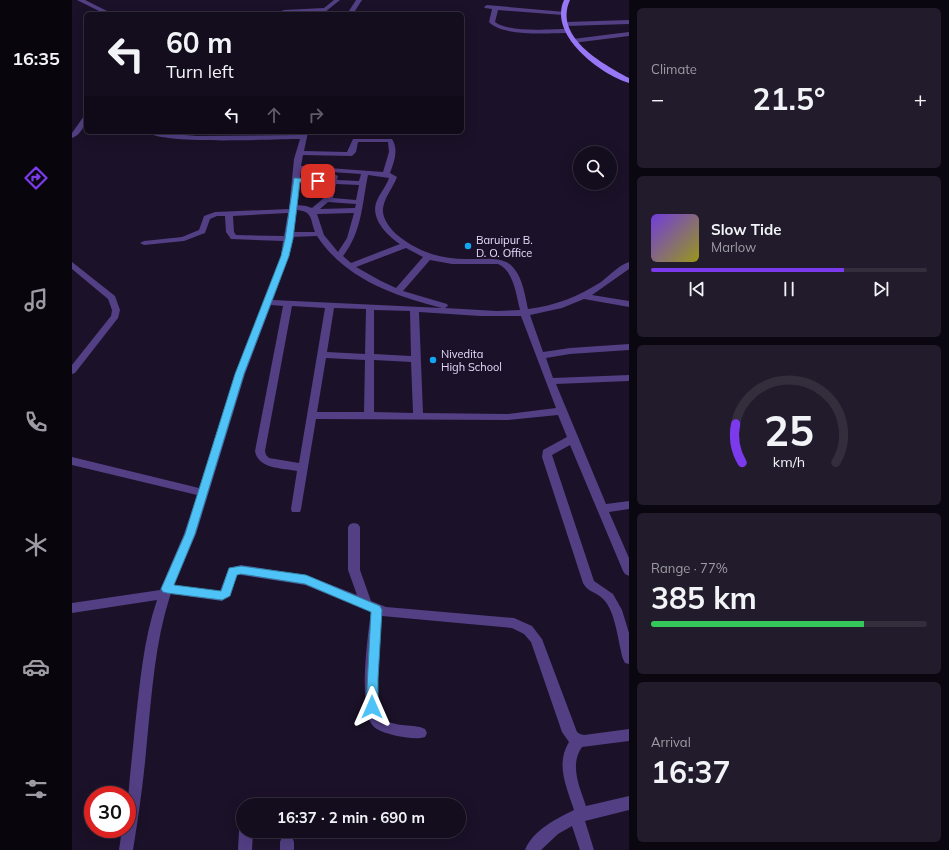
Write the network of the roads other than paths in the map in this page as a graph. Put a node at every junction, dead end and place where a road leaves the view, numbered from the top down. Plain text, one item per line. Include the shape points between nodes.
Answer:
1 (80, 0) edge
2 (337, 0) edge
3 (350, 0) edge
4 (359, 0) edge
5 (566, 0) edge
6 (487, 7) dead end
7 (495, 8) junction
8 (106, 12) edge
9 (284, 12) edge
10 (351, 12) edge
11 (563, 13) junction
12 (629, 22) edge
13 (566, 24) junction
14 (568, 31) junction
15 (629, 34) edge
16 (573, 42) junction
17 (629, 81) edge
18 (84, 121) edge
19 (78, 132) edge
20 (160, 134) edge
21 (305, 134) edge
22 (72, 144) edge
23 (299, 153) junction
24 (298, 168) junction
25 (334, 170) junction
26 (365, 172) junction
27 (386, 174) junction
28 (297, 180) junction
29 (333, 181) junction
30 (362, 183) junction
31 (326, 200) junction
32 (359, 202) junction
33 (293, 209) junction
34 (358, 210) junction
35 (312, 212) junction
36 (229, 214) junction
37 (319, 234) junction
38 (289, 237) junction
39 (144, 243) dead end
40 (406, 244) junction
41 (338, 256) junction
42 (428, 256) junction
43 (72, 265) edge
44 (629, 265) edge
45 (351, 266) junction
46 (397, 292) junction
47 (583, 296) junction
48 (268, 302) junction
49 (288, 303) junction
50 (629, 304) edge
51 (330, 306) junction
52 (370, 307) junction
53 (414, 309) junction
54 (466, 312) junction
55 (523, 312) junction
56 (629, 347) edge
57 (321, 355) junction
58 (540, 356) junction
59 (370, 357) junction
60 (416, 359) junction
61 (72, 371) edge
62 (629, 378) edge
63 (549, 381) junction
64 (560, 410) junction
65 (312, 415) junction
66 (369, 415) junction
67 (418, 415) junction
68 (573, 439) junction
69 (72, 461) edge
70 (303, 468) junction
71 (204, 493) junction
72 (629, 505) edge
73 (296, 509) dead end
74 (602, 509) junction
75 (354, 527) dead end
76 (629, 571) edge
77 (166, 591) junction
78 (371, 607) junction
79 (72, 608) edge
80 (629, 659) edge
81 (420, 733) dead end
82 (629, 735) edge
83 (578, 741) junction
84 (629, 803) edge
85 (579, 815) junction
86 (246, 838) edge
87 (126, 850) edge
88 (245, 850) edge
89 (532, 850) edge
90 (587, 850) edge

1 - 8 street
2 - 9 street via 325,10
3 - 4 street
4 - 10 street
5 - 11 main road
6 - 7 street
7 - 11 street
7 - 14 street via 492,24 496,26 522,30
11 - 13 main road
12 - 13 street
13 - 14 main road
14 - 16 main road
15 - 16 street
16 - 17 main road via 591,58
18 - 19 street
19 - 22 street
20 - 21 street via 197,138
21 - 23 street
23 - 24 street
23 - 27 street via 349,154 355,140 390,140 391,158
24 - 25 street
24 - 28 street
25 - 26 street
25 - 29 street
26 - 27 street
26 - 30 street
27 - 40 street via 393,177 379,213 394,238
28 - 29 street
28 - 33 street
29 - 30 street
29 - 31 street via 330,196
30 - 32 street
31 - 32 street
31 - 35 street
32 - 34 street
33 - 35 street via 306,208
33 - 36 street
33 - 38 street
34 - 35 street
34 - 41 street via 349,244
35 - 37 street
36 - 38 street via 230,232 234,237
36 - 39 street via 210,216 202,231 189,238
37 - 38 street
37 - 41 street
38 - 48 street
40 - 42 street
40 - 45 street
41 - 45 street
42 - 46 street
42 - 55 street via 438,260 506,264 518,285
43 - 61 street via 112,298 116,310 115,316
44 - 47 street
45 - 46 street
46 - 54 street
47 - 50 street
47 - 55 street via 546,309
48 - 49 street
48 - 71 street via 240,374
49 - 51 street
49 - 70 street via 260,451 261,457 266,461
51 - 52 street
51 - 57 street
52 - 53 street
52 - 59 street
53 - 54 street
53 - 60 street
54 - 55 street
55 - 58 street
56 - 58 street
57 - 59 street
57 - 65 street
58 - 63 street
59 - 60 street
59 - 66 street
60 - 67 street
62 - 63 street
63 - 64 street
64 - 67 street via 508,417
64 - 68 street
65 - 66 street
65 - 70 street
66 - 67 street
68 - 74 street
68 - 80 street via 554,448 547,453 547,457 589,583 610,599
69 - 71 street
70 - 73 street
71 - 77 street
72 - 74 street
74 - 76 street
75 - 78 street via 354,570
77 - 78 street via 222,596 226,593 233,571 241,570 306,580
77 - 79 street
77 - 87 street via 152,634 136,786
78 - 81 street via 373,714 383,725
78 - 83 street via 523,626 539,645 569,732
82 - 83 street
83 - 85 street via 570,752 568,765
84 - 85 street
85 - 89 street via 558,824
85 - 90 street
86 - 88 street

